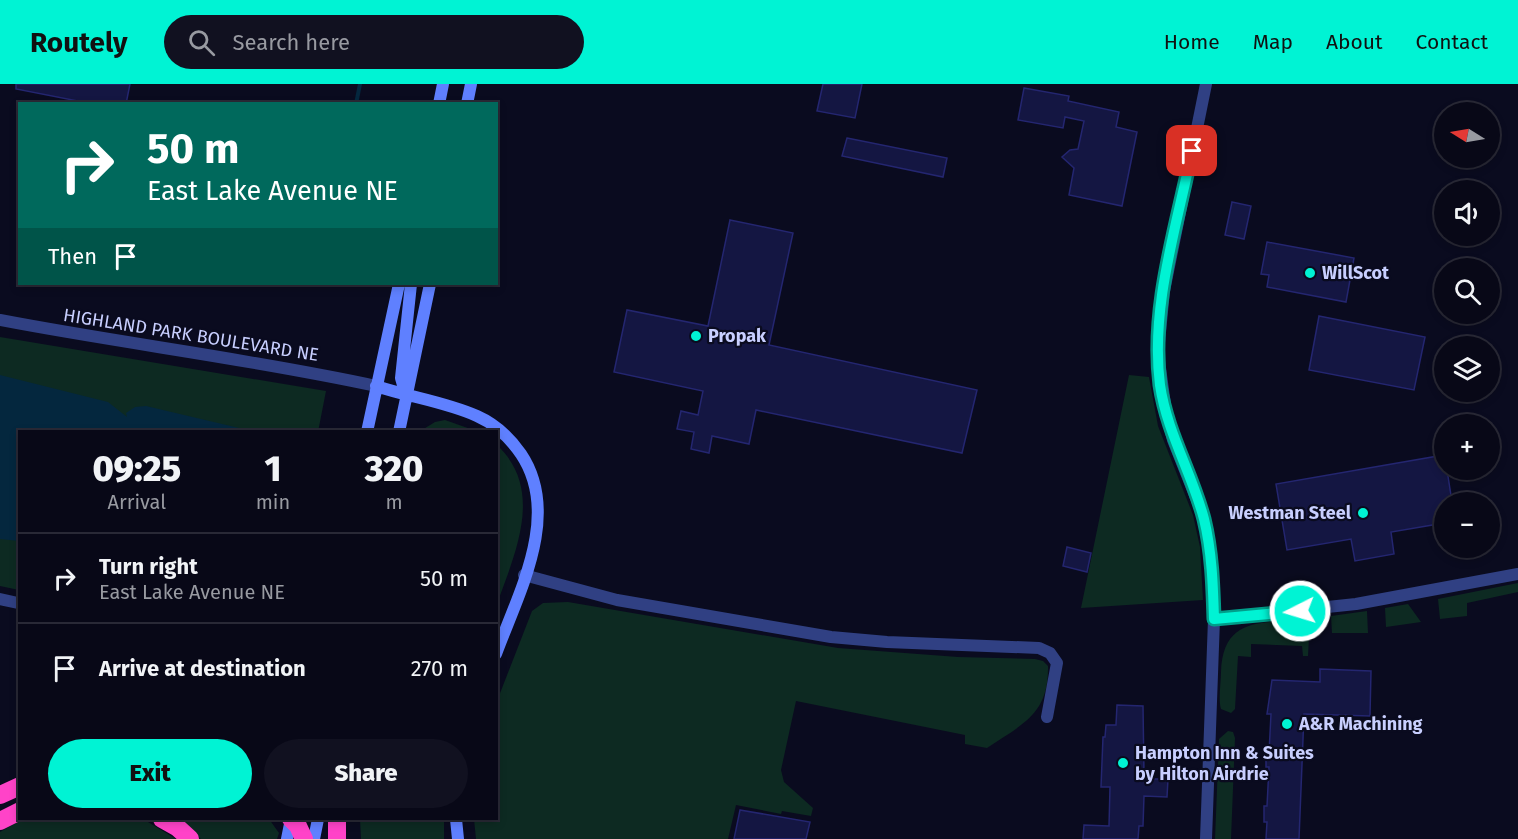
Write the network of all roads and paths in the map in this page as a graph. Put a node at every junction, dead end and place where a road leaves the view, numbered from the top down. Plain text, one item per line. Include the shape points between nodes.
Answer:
1 (443, 84) edge
2 (471, 84) edge
3 (1206, 84) edge
4 (439, 102) edge
5 (467, 102) edge
6 (399, 285) edge
7 (411, 285) edge
8 (430, 285) edge
9 (0, 320) edge
10 (376, 386) junction
11 (406, 396) junction
12 (367, 430) edge
13 (399, 430) edge
14 (1518, 574) edge
15 (524, 575) junction
16 (0, 599) edge
17 (18, 603) dead end
18 (1214, 619) junction
19 (498, 648) edge
20 (1047, 717) dead end
21 (18, 787) edge
22 (0, 795) edge
23 (18, 812) edge
24 (164, 820) edge
25 (291, 820) edge
26 (292, 820) edge
27 (318, 820) edge
28 (337, 820) edge
29 (456, 820) edge
30 (0, 821) edge
31 (190, 839) edge
32 (287, 839) edge
33 (304, 839) edge
34 (314, 839) edge
35 (337, 839) edge
36 (458, 839) edge
37 (1206, 839) edge

1 - 4 main road
2 - 5 main road
3 - 18 street via 1164,291 1158,353 1166,412 1204,518
6 - 10 main road
7 - 11 main road via 401,378
8 - 11 main road
9 - 10 street, HIGHLAND PARK BOULEVARD NE
10 - 11 main road
10 - 12 main road
11 - 13 main road
11 - 15 main road via 487,420 504,433 527,463 537,486 539,508
14 - 18 street via 1347,606
15 - 19 main road
15 - 20 street via 617,600 831,637 1045,650 1056,663
16 - 17 street
18 - 37 street
21 - 22 highway
23 - 30 highway
24 - 31 highway
25 - 32 main road
26 - 33 highway
27 - 34 main road
28 - 35 highway
29 - 36 main road

